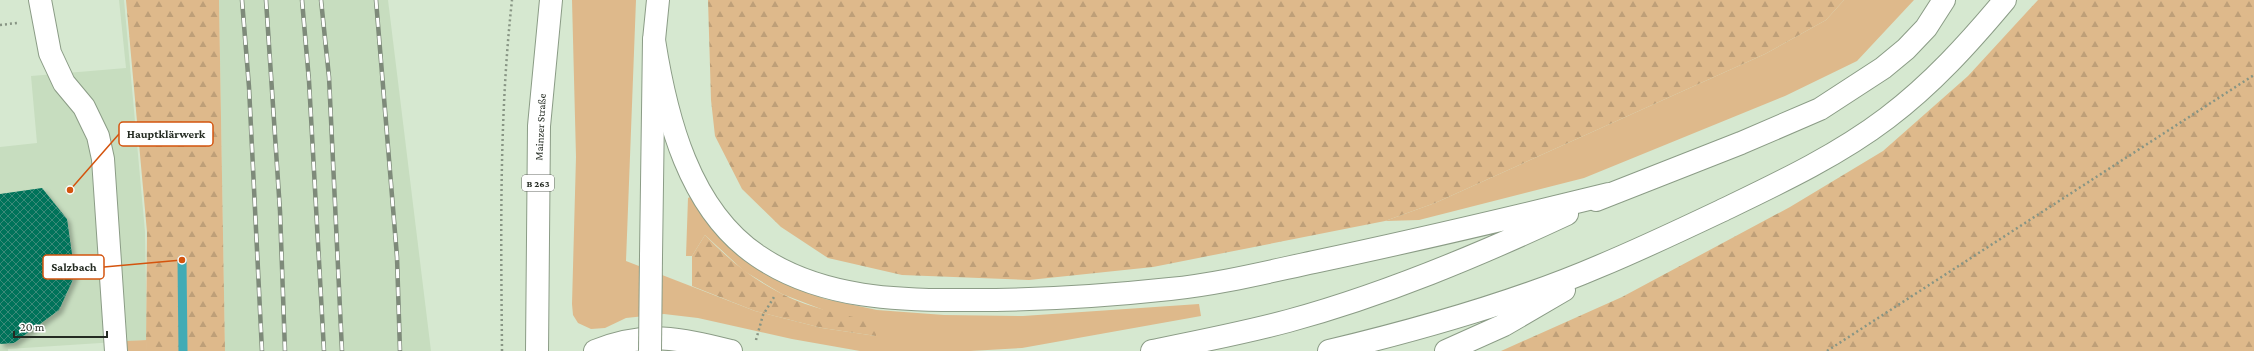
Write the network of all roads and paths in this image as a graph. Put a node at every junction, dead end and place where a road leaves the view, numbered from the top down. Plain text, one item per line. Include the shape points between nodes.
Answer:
1 (40, 0) edge
2 (512, 0) edge
3 (552, 0) edge
4 (658, 0) edge
5 (1944, 0) edge
6 (2005, 0) edge
7 (654, 40) junction
8 (2254, 75) edge
9 (1609, 194) junction
10 (1618, 258) junction
11 (774, 296) dead end
12 (755, 344) dead end
13 (116, 351) edge
14 (502, 351) edge
15 (537, 351) edge
16 (595, 351) edge
17 (650, 351) edge
18 (731, 351) edge
19 (1152, 351) edge
20 (1330, 351) edge
21 (1446, 351) edge
22 (1827, 351) edge

1 - 13 main road via 50,53 64,83 84,107 98,136 103,159
2 - 14 path via 500,169
3 - 15 main road, Mainzer Straße / B 263 via 539,126
4 - 7 main road
5 - 9 main road via 1926,28 1906,50 1820,109 1741,143
6 - 10 main road via 1966,46 1886,119 1768,189
7 - 9 main road via 662,93 674,133 698,186 722,226 756,255 787,274 833,289 878,297 1028,300 1173,289 1418,240
7 - 17 main road, bridge
8 - 22 path
9 - 19 main road via 1501,245 1356,300 1228,336
10 - 20 main road via 1521,296 1442,321
10 - 21 main road via 1504,325
11 - 12 path via 763,315
16 - 18 main road via 629,340 665,337

